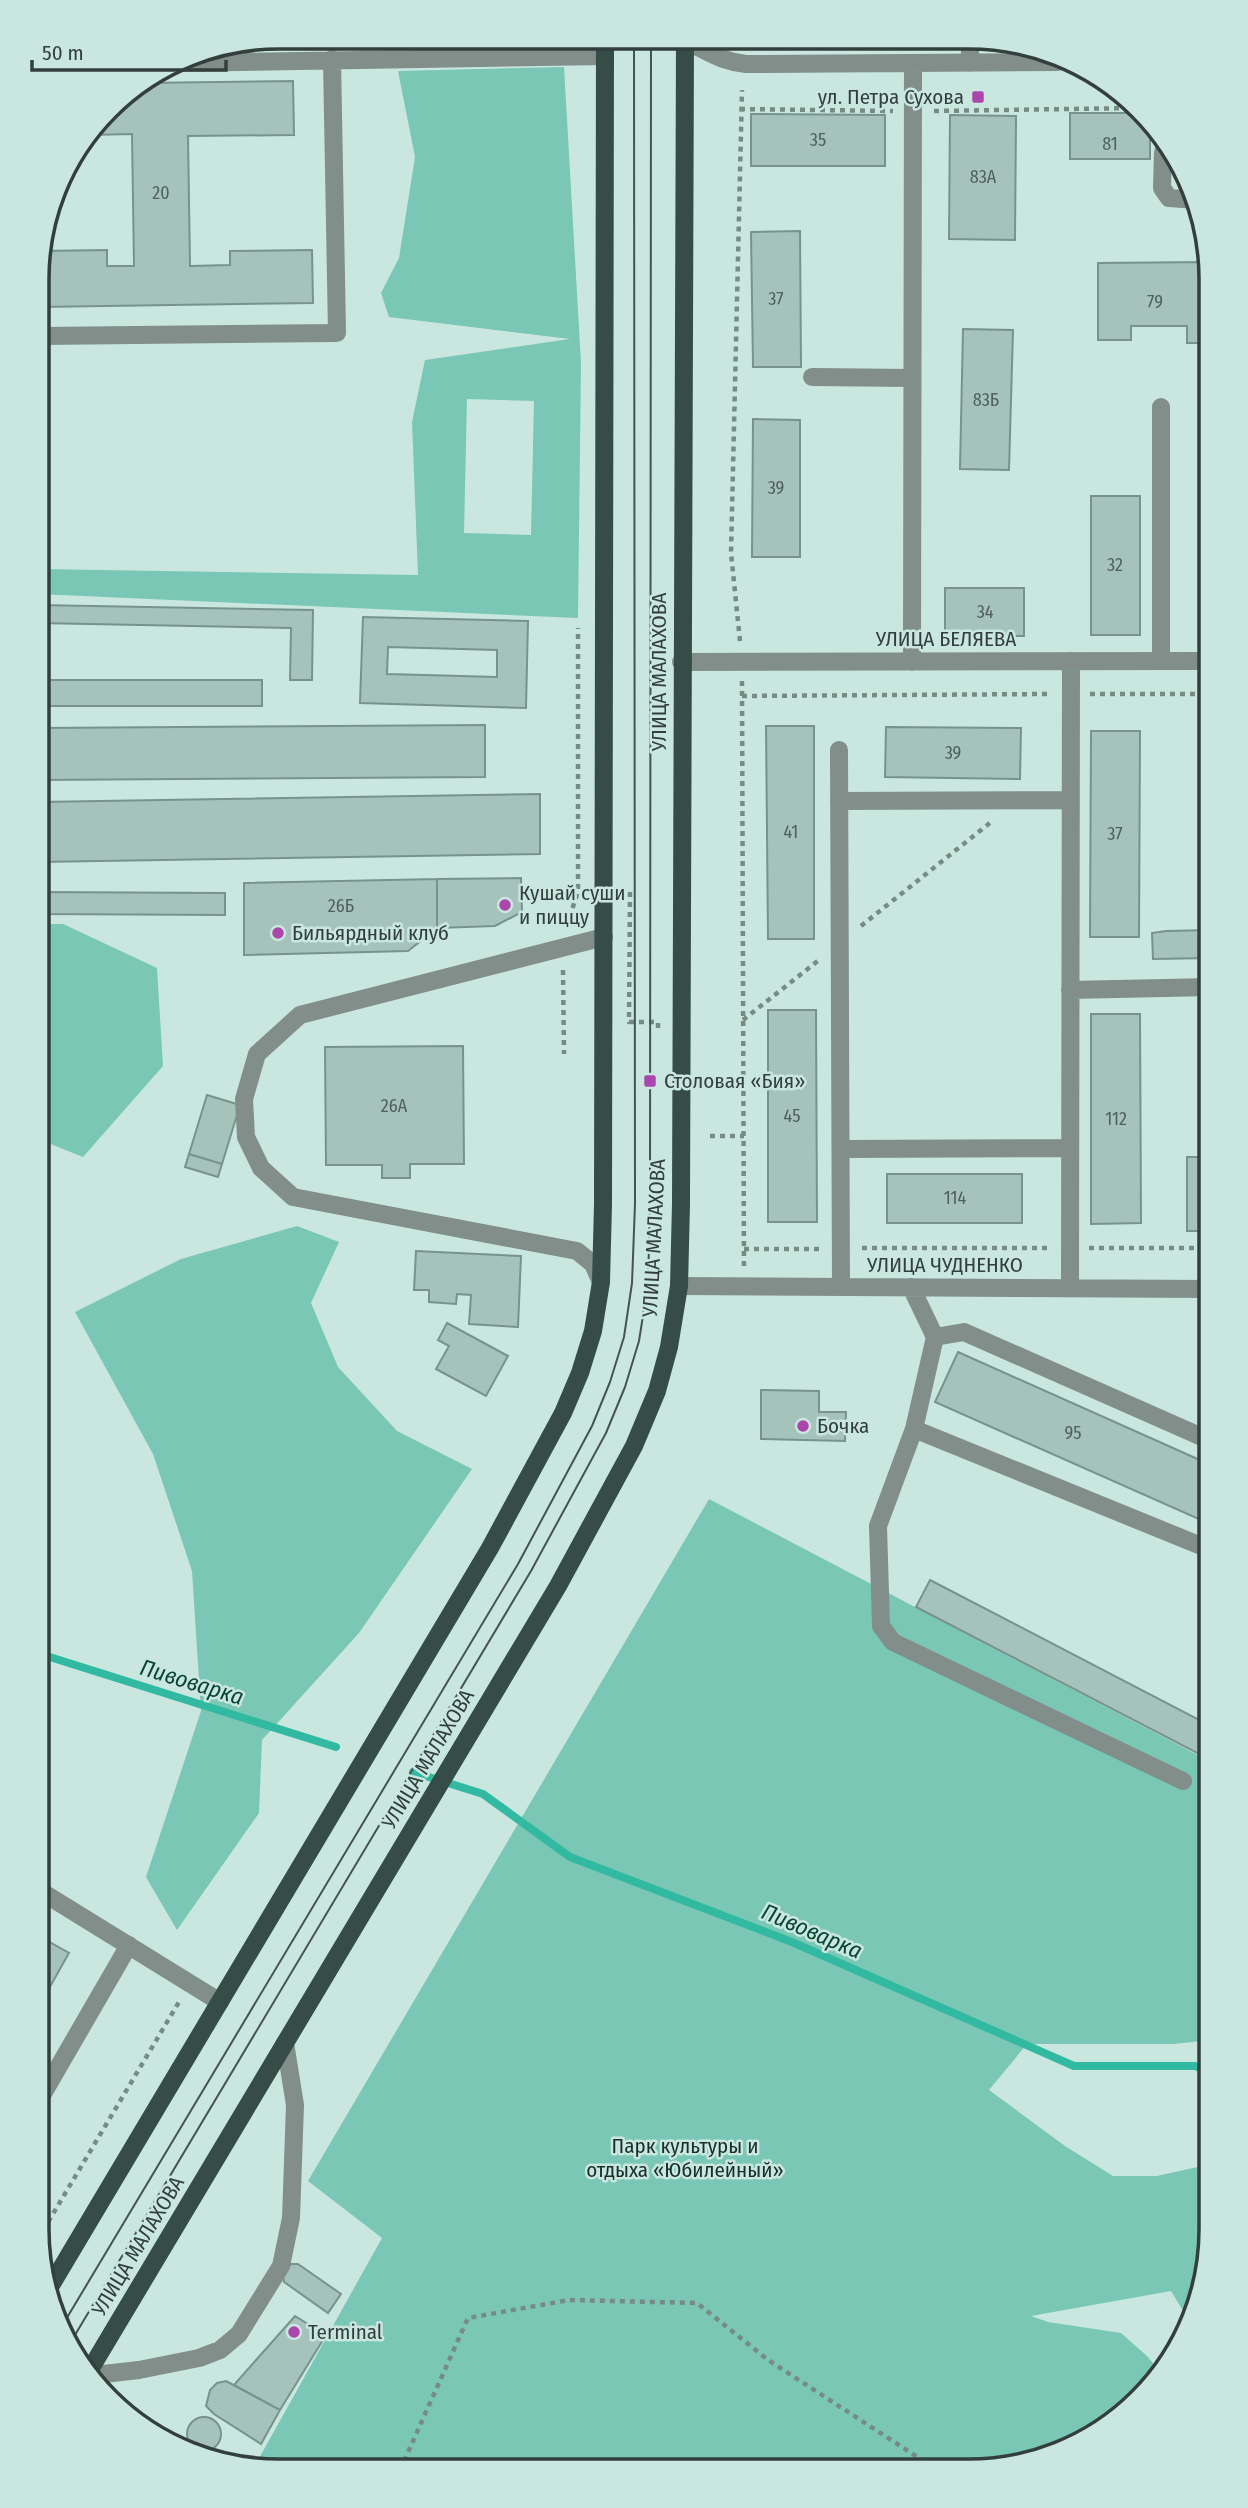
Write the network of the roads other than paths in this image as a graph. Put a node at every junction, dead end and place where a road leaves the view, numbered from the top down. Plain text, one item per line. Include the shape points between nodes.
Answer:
1 (560, 49) edge
2 (605, 49) edge
3 (683, 49) edge
4 (699, 49) edge
5 (970, 49) edge
6 (332, 59) junction
7 (202, 62) edge
8 (1046, 62) edge
9 (970, 63) junction
10 (914, 64) junction
11 (1163, 156) edge
12 (1185, 200) edge
13 (49, 336) edge
14 (812, 377) dead end
15 (912, 378) junction
16 (1161, 407) dead end
17 (1071, 661) junction
18 (1161, 661) junction
19 (1199, 661) edge
20 (681, 662) junction
21 (912, 662) junction
22 (839, 750) dead end
23 (1070, 800) junction
24 (839, 801) junction
25 (604, 937) junction
26 (1199, 987) edge
27 (1070, 990) junction
28 (1070, 1148) junction
29 (841, 1149) junction
30 (601, 1282) junction
31 (679, 1286) junction
32 (841, 1287) junction
33 (911, 1287) junction
34 (1070, 1288) junction
35 (1199, 1289) edge
36 (935, 1337) junction
37 (914, 1429) junction
38 (1199, 1436) edge
39 (1199, 1545) edge
40 (1183, 1781) dead end
41 (49, 1896) edge
42 (128, 1945) junction
43 (220, 2002) junction
44 (285, 2043) junction
45 (49, 2083) edge
46 (54, 2279) edge
47 (93, 2364) edge
48 (101, 2374) edge

1 - 6 street
2 - 25 main road
3 - 20 main road, УЛИЦА МАЛАХОВА
4 - 10 street via 746,64
5 - 9 street
6 - 7 street
6 - 13 street via 337,333
8 - 9 street
9 - 10 street
10 - 15 street
11 - 12 street via 1162,188 1169,198
14 - 15 street
15 - 21 street
16 - 18 street
17 - 18 street, УЛИЦА БЕЛЯЕВА
17 - 21 street, УЛИЦА БЕЛЯЕВА
17 - 23 street
18 - 19 street, УЛИЦА БЕЛЯЕВА
20 - 21 street, УЛИЦА БЕЛЯЕВА
20 - 31 main road, УЛИЦА МАЛАХОВА
22 - 24 street
23 - 24 street
23 - 27 street
24 - 29 street
25 - 30 main road
25 - 30 street via 300,1015 257,1054 244,1099 246,1137 261,1168 293,1197 577,1251 593,1265
26 - 27 street
27 - 28 street
28 - 29 street
28 - 34 street
29 - 32 street
30 - 43 main road via 593,1331 563,1413 490,1548
31 - 32 street, УЛИЦА ЧУДНЕНКО
31 - 44 main road, УЛИЦА МАЛАХОВА via 657,1391 634,1446 558,1586
32 - 33 street, УЛИЦА ЧУДНЕНКО
33 - 34 street, УЛИЦА ЧУДНЕНКО
33 - 36 street
34 - 35 street, УЛИЦА ЧУДНЕНКО
36 - 37 street
36 - 38 street via 964,1332
37 - 39 street
37 - 40 street via 878,1527 881,1626 892,1642
41 - 42 street
42 - 43 street
42 - 45 street
43 - 46 main road
44 - 47 main road, УЛИЦА МАЛАХОВА
44 - 48 street via 295,2105 291,2218 281,2266 239,2334 220,2350 199,2358

